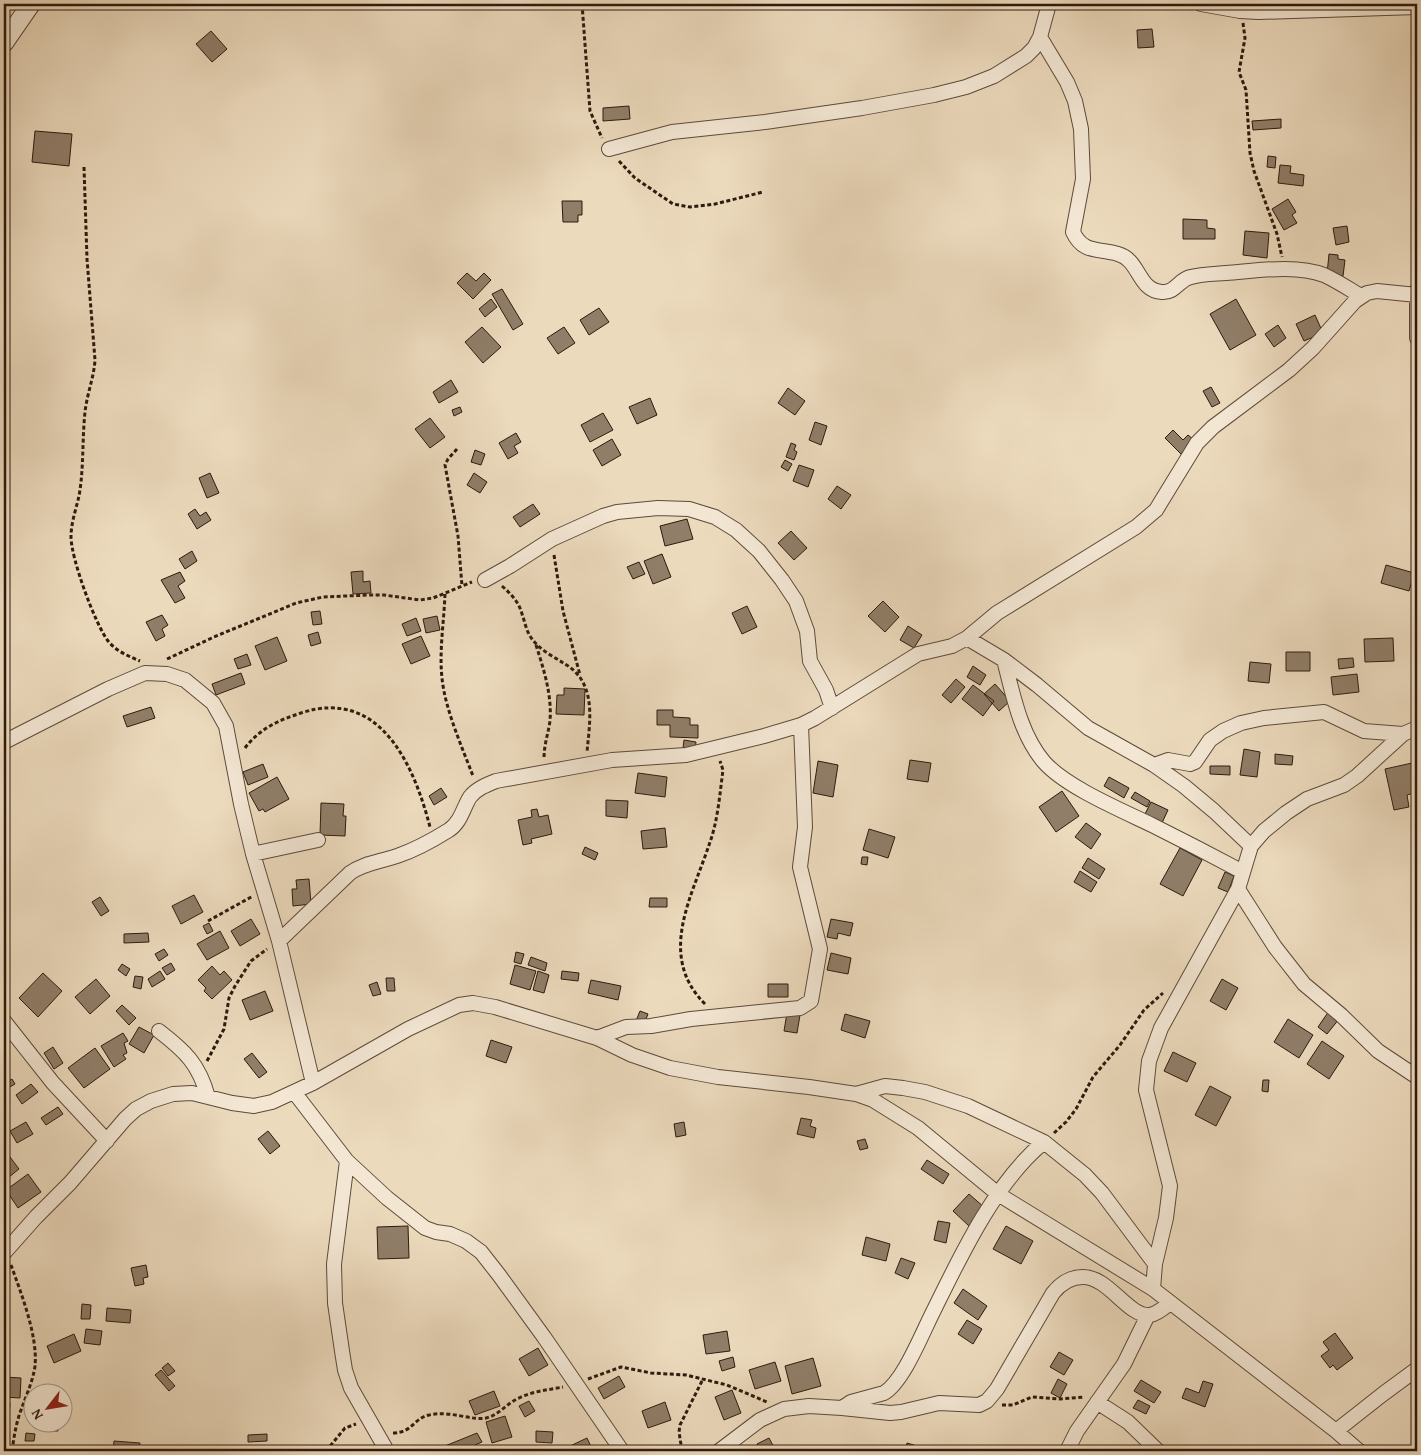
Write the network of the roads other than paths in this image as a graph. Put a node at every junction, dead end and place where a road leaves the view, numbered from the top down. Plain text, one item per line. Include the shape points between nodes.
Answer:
1 (32, 4) edge
2 (1050, 4) edge
3 (1201, 4) edge
4 (1417, 7) edge
5 (1040, 37) junction
6 (4, 42) edge
7 (609, 149) dead end
8 (1417, 290) edge
9 (1417, 295) edge
10 (1361, 296) junction
11 (1417, 338) edge
12 (485, 580) road end
13 (967, 638) junction
14 (1004, 660) junction
15 (832, 708) junction
16 (801, 725) junction
17 (1417, 728) edge
18 (1403, 734) junction
19 (4, 742) edge
20 (1154, 765) junction
21 (318, 840) dead end
22 (1251, 846) junction
23 (254, 854) junction
24 (1243, 872) junction
25 (1238, 889) junction
26 (279, 941) junction
27 (4, 1022) edge
28 (159, 1031) dead end
29 (597, 1038) junction
30 (1417, 1077) edge
31 (313, 1083) junction
32 (294, 1092) junction
33 (856, 1094) junction
34 (208, 1097) junction
35 (107, 1141) junction
36 (1044, 1142) junction
37 (347, 1161) junction
38 (998, 1194) junction
39 (5, 1251) edge
40 (1155, 1264) junction
41 (1153, 1289) junction
42 (1170, 1303) junction
43 (1148, 1315) junction
44 (1417, 1369) edge
45 (1099, 1399) junction
46 (842, 1408) junction
47 (1336, 1431) junction
48 (387, 1451) edge
49 (622, 1451) edge
50 (720, 1451) edge
51 (1067, 1451) edge
52 (1158, 1451) edge
53 (1359, 1451) edge

1 - 6 street
2 - 5 street
3 - 4 street via 1240,11
5 - 7 street via 1026,56 994,76 966,87 862,108 672,132
5 - 10 street via 1067,82 1081,129 1083,179 1073,232 1081,245 1124,256 1147,287 1161,292 1172,291 1194,276 1284,270 1323,275
8 - 9 street
9 - 10 street via 1377,291
9 - 11 street
10 - 13 street via 1295,365 1213,427 1197,443 1156,510 1136,528 997,613
12 - 15 street via 552,539 603,516 658,508 689,509 715,517 736,530 759,551 796,601 807,631 810,661
13 - 14 street
13 - 15 street via 952,646 918,654
14 - 20 street via 1088,728
14 - 24 street via 1023,725 1035,749 1055,772 1115,807
15 - 16 street
16 - 26 street via 686,754 612,760 496,781 470,796 452,828 397,856 360,866 350,873
16 - 29 street via 805,826 800,867 820,949 812,998 800,1008 626,1027
17 - 18 street
18 - 20 street via 1364,731 1324,712 1264,718 1223,731 1210,740 1195,762 1168,760
18 - 22 street via 1357,776 1344,785 1307,799 1264,831
19 - 23 street via 149,670 185,680 213,703 226,726
20 - 22 street via 1214,810
21 - 23 street
22 - 24 street
23 - 26 street
24 - 25 street
25 - 30 street via 1275,947 1304,984 1342,1015 1378,1051
25 - 40 street via 1176,998 1149,1061 1146,1090 1170,1186
26 - 31 street
27 - 35 street
28 - 34 street via 184,1051 200,1073
29 - 31 street via 473,1003 450,1009 408,1029
29 - 33 street via 654,1063 686,1072
31 - 32 street
32 - 34 street via 254,1106
32 - 37 street
33 - 36 street via 885,1086 926,1092 968,1106
33 - 38 street via 884,1105 918,1128
34 - 35 street via 192,1093 173,1094 151,1101 136,1109
35 - 39 street
36 - 38 street via 1022,1162
36 - 40 street via 1102,1193
37 - 48 street via 334,1264 335,1303 345,1370 351,1388
37 - 49 street via 425,1228 450,1234 481,1252
38 - 41 street
38 - 46 street via 960,1258 903,1372 884,1393 850,1402
40 - 41 street
41 - 42 street
42 - 43 street
42 - 47 street
43 - 45 street via 1124,1364
43 - 46 street via 1135,1310 1101,1282 1076,1277 1067,1280 1053,1293 987,1401 979,1405 939,1403 901,1412
44 - 47 street
45 - 51 street
45 - 52 street
46 - 50 street via 784,1408 760,1420
47 - 53 street

